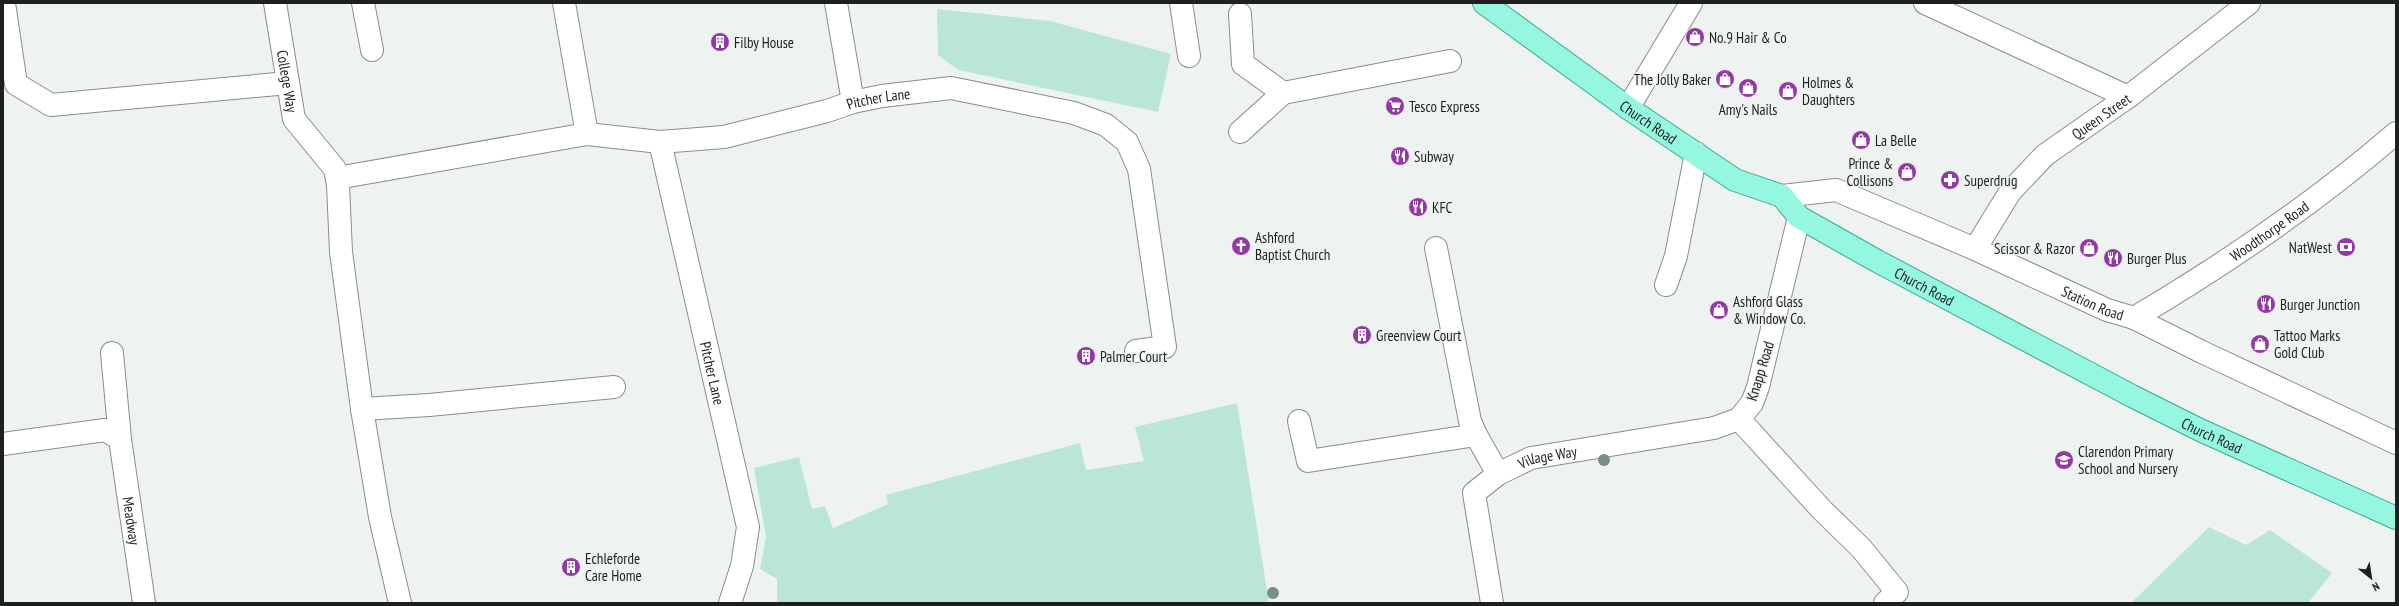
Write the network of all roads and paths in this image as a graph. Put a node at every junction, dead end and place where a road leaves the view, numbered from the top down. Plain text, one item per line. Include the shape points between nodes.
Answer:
1 (4, 3) edge
2 (275, 3) edge
3 (363, 3) edge
4 (564, 3) edge
5 (836, 3) edge
6 (1181, 3) edge
7 (1484, 3) edge
8 (1691, 3) edge
9 (1925, 3) edge
10 (2249, 3) edge
11 (1240, 14) dead end
12 (372, 50) dead end
13 (1189, 56) dead end
14 (1450, 61) dead end
15 (288, 83) junction
16 (1283, 93) junction
17 (2128, 97) junction
18 (853, 102) junction
19 (1628, 108) junction
20 (1240, 132) dead end
21 (587, 134) junction
22 (2396, 134) edge
23 (660, 142) junction
24 (1696, 153) junction
25 (336, 173) junction
26 (1782, 196) junction
27 (1799, 217) junction
28 (1436, 248) dead end
29 (1975, 249) junction
30 (1666, 286) dead end
31 (2134, 318) junction
32 (1136, 351) dead end
33 (112, 353) dead end
34 (614, 387) dead end
35 (362, 409) junction
36 (1739, 419) junction
37 (1299, 421) dead end
38 (1476, 435) junction
39 (120, 439) junction
40 (2396, 443) edge
41 (3, 444) edge
42 (1498, 474) junction
43 (2396, 518) edge
44 (144, 603) edge
45 (400, 603) edge
46 (730, 603) edge
47 (1492, 603) edge
48 (1885, 603) edge

1 - 15 street via 16,84 51,105
2 - 15 street, College Way
3 - 12 street
4 - 21 street
5 - 18 street
6 - 13 street
7 - 19 main road, Church Road
8 - 19 street
9 - 17 street
10 - 17 street, Queen Street
11 - 16 street via 1243,64
14 - 16 street
15 - 25 street, College Way via 294,119
16 - 20 street
17 - 29 street, Queen Street via 2045,155 2010,192
18 - 23 street, Pitcher Lane via 724,137
18 - 32 street, Pitcher Lane via 951,88 1074,113 1106,126 1127,142 1139,168 1165,346
19 - 24 main road, Church Road
21 - 23 street, Pitcher Lane
21 - 25 street, Pitcher Lane
22 - 31 street, Woodthorpe Road via 2346,176 2177,292
23 - 46 street, Pitcher Lane via 748,527 742,566
24 - 26 main road, Church Road via 1735,180
24 - 30 street via 1676,256
25 - 35 street via 341,252
26 - 27 main road, Church Road
26 - 29 street, Station Road via 1836,190
27 - 36 street, Knapp Road via 1758,387 1752,403
27 - 43 main road, Church Road via 2132,396 2200,430
28 - 38 street via 1470,421
29 - 31 street, Station Road via 2107,310
31 - 40 street, Station Road
33 - 39 street, Meadway
34 - 35 street
35 - 45 street via 380,517
36 - 42 street, Village Way via 1714,428 1531,458
36 - 48 street, Knapp Road via 1861,548 1897,592
37 - 38 street via 1308,461
38 - 42 street
39 - 41 street via 105,430
39 - 44 street, Meadway
42 - 47 street, Village Way via 1474,493

